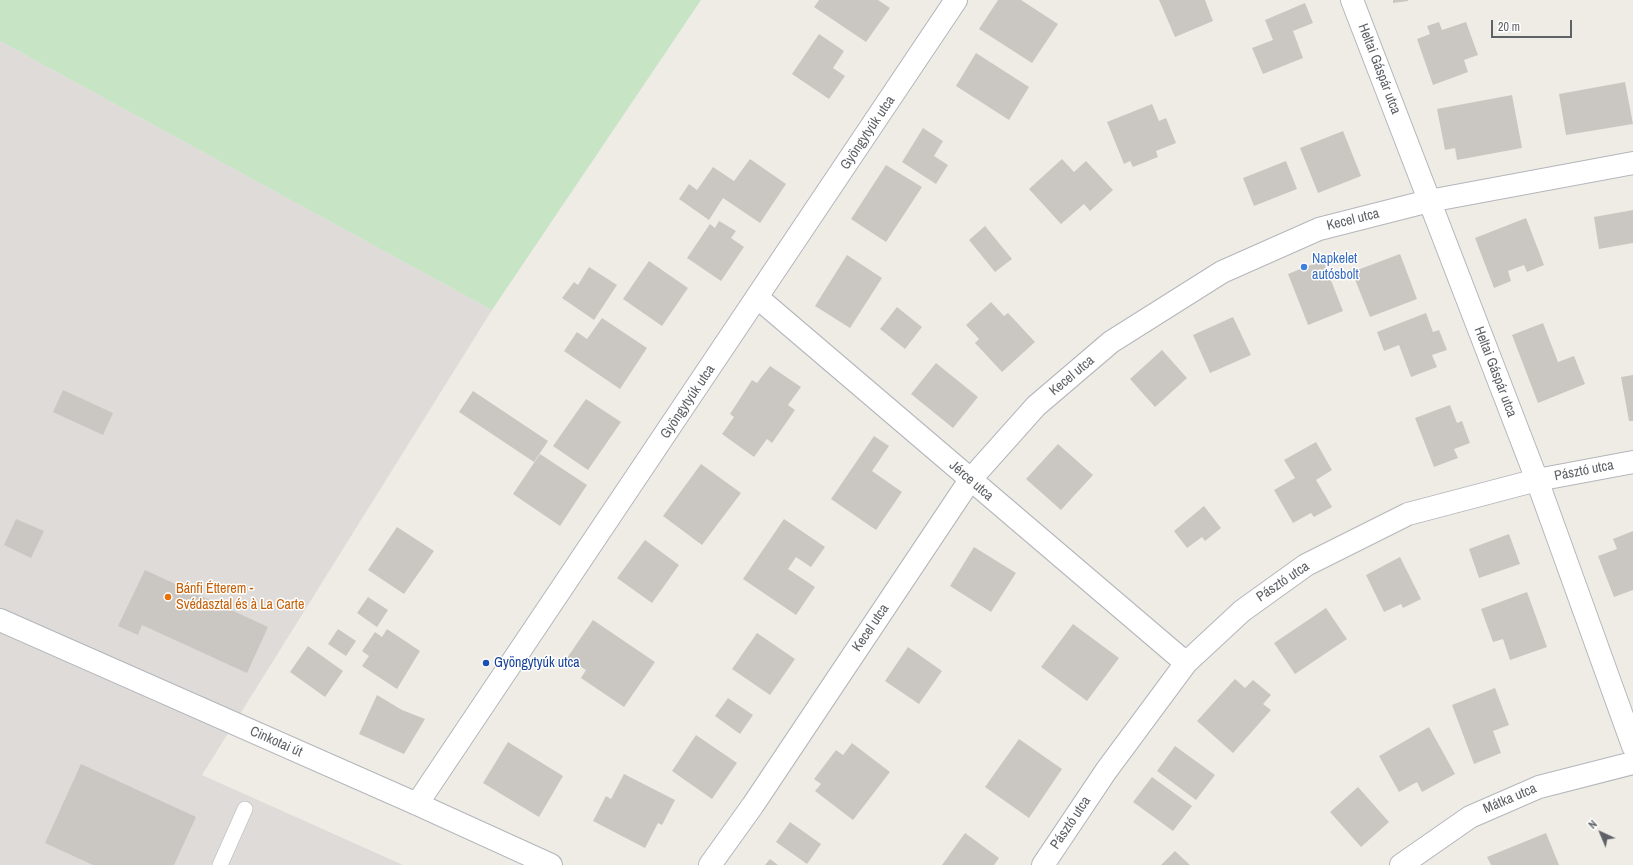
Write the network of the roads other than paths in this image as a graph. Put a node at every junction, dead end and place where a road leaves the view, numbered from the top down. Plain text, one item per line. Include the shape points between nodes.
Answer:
1 (956, 0) edge
2 (1352, 0) edge
3 (1633, 163) edge
4 (1429, 201) junction
5 (758, 298) junction
6 (1633, 462) edge
7 (970, 480) junction
8 (1537, 480) junction
9 (0, 620) edge
10 (1186, 663) junction
11 (1633, 746) edge
12 (1633, 763) edge
13 (417, 804) junction
14 (245, 809) dead end
15 (220, 865) edge
16 (551, 865) edge
17 (710, 865) edge
18 (1043, 865) edge
19 (1401, 865) edge

1 - 5 street, Gyöngytyúk utca
2 - 4 street, Heltai Gáspár utca
3 - 4 street, Kecel utca
4 - 7 street, Kecel utca via 1319,229 1222,272 1111,342 1036,406
4 - 8 street, Heltai Gáspár utca
5 - 7 street, Jérce utca
5 - 13 street, Gyöngytyúk utca
6 - 8 street, Pásztó utca
7 - 10 street, Jérce utca
7 - 17 street, Kecel utca via 753,805
8 - 10 street, Pásztó utca via 1408,514 1306,565 1242,611
8 - 11 street, Heltai Gáspár utca
9 - 13 street, Cinkotai út
10 - 18 street, Pásztó utca via 1106,771
12 - 19 street, Mátka utca via 1539,787 1470,817
13 - 16 street, Cinkotai út
14 - 15 lane

